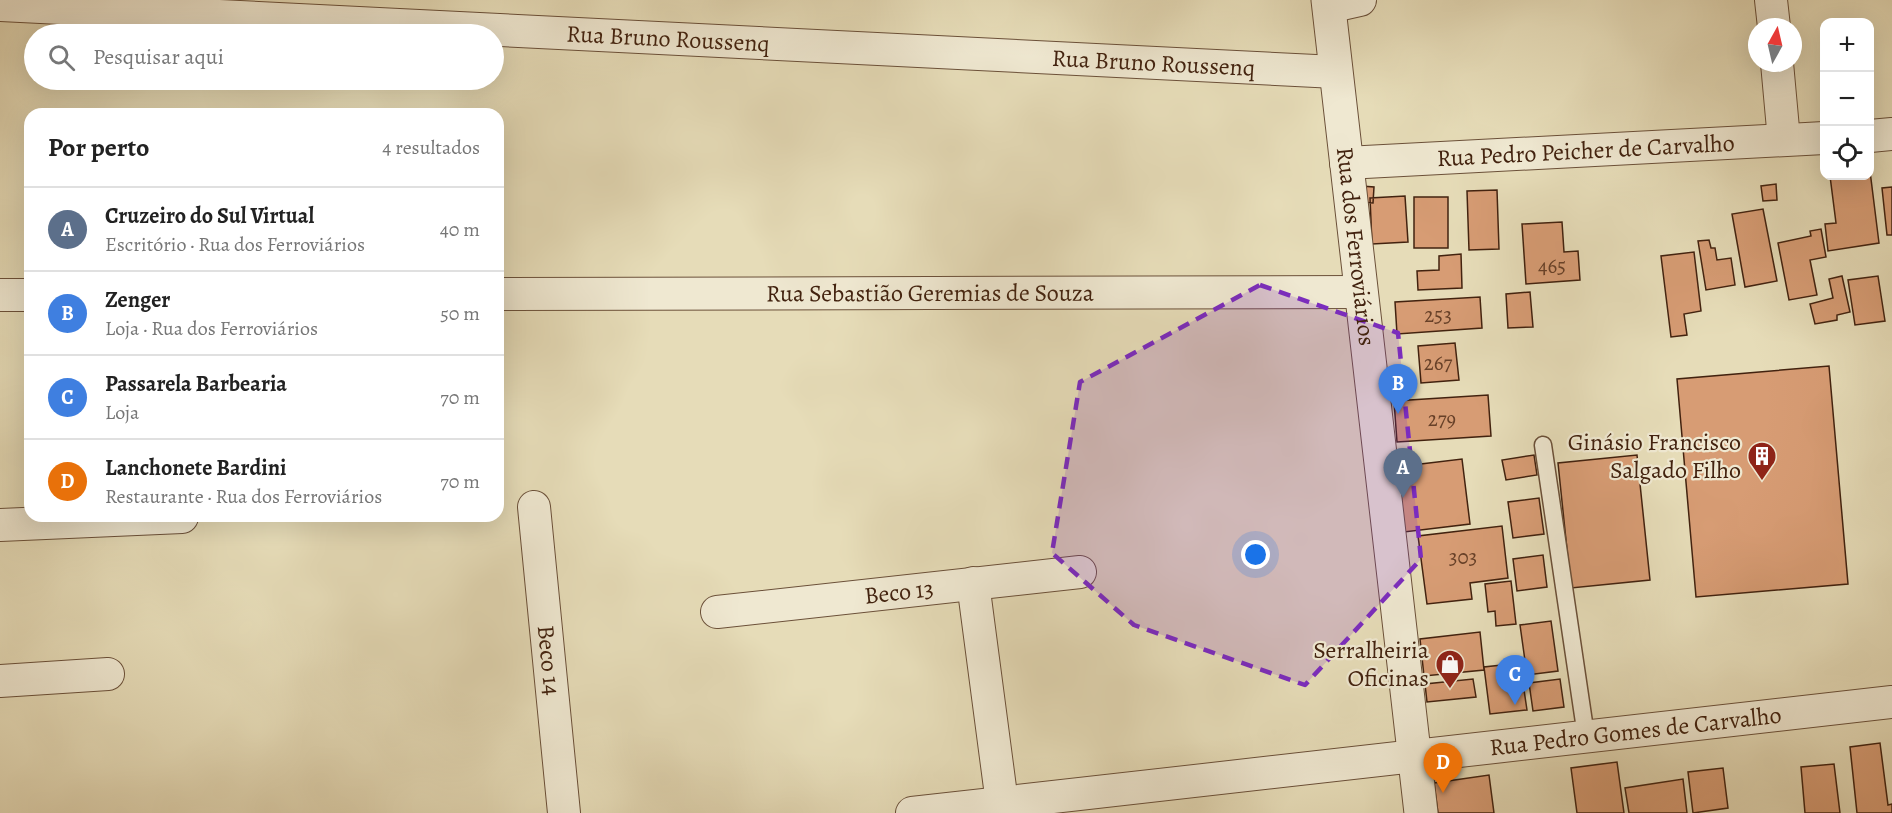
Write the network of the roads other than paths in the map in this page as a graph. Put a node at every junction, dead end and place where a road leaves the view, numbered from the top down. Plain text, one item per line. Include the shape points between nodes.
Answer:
1 (1360, 0) edge
2 (1771, 0) edge
3 (1328, 3) edge
4 (0, 5) edge
5 (1773, 18) edge
6 (379, 24) edge
7 (504, 30) edge
8 (1336, 72) junction
9 (1778, 72) edge
10 (1892, 135) edge
11 (1874, 136) edge
12 (1820, 138) edge
13 (1784, 140) junction
14 (1346, 163) junction
15 (1361, 292) junction
16 (504, 294) edge
17 (0, 295) edge
18 (24, 295) edge
19 (1543, 445) dead end
20 (534, 507) dead end
21 (68, 522) edge
22 (0, 525) edge
23 (1080, 572) dead end
24 (973, 583) junction
25 (717, 612) dead end
26 (108, 674) dead end
27 (0, 681) edge
28 (1892, 702) edge
29 (1586, 736) junction
30 (1414, 756) junction
31 (1002, 803) junction
32 (564, 813) edge
33 (912, 813) edge
34 (1421, 813) edge

1 - 3 street
2 - 5 street
3 - 8 street, Rua dos Ferroviários
4 - 6 street, Rua Bruno Roussenq
7 - 8 street, Rua Bruno Roussenq
8 - 14 street, Rua dos Ferroviários
9 - 13 street
10 - 11 street
12 - 13 street, Rua Pedro Peicher de Carvalho
13 - 14 street, Rua Pedro Peicher de Carvalho
14 - 15 street, Rua dos Ferroviários
15 - 16 street, Rua Sebastião Geremias de Souza
15 - 30 street, Rua dos Ferroviários
17 - 18 street
19 - 29 lane
20 - 32 street, Beco 14
21 - 22 street
23 - 24 street, Beco 13
24 - 25 street, Beco 13
24 - 31 street
26 - 27 street
28 - 29 street, Rua Pedro Gomes de Carvalho
29 - 30 street, Rua Pedro Gomes de Carvalho
30 - 31 street, Rua Pedro Gomes de Carvalho
30 - 34 street, Rua dos Ferroviários
31 - 33 street, Rua Pedro Gomes de Carvalho

